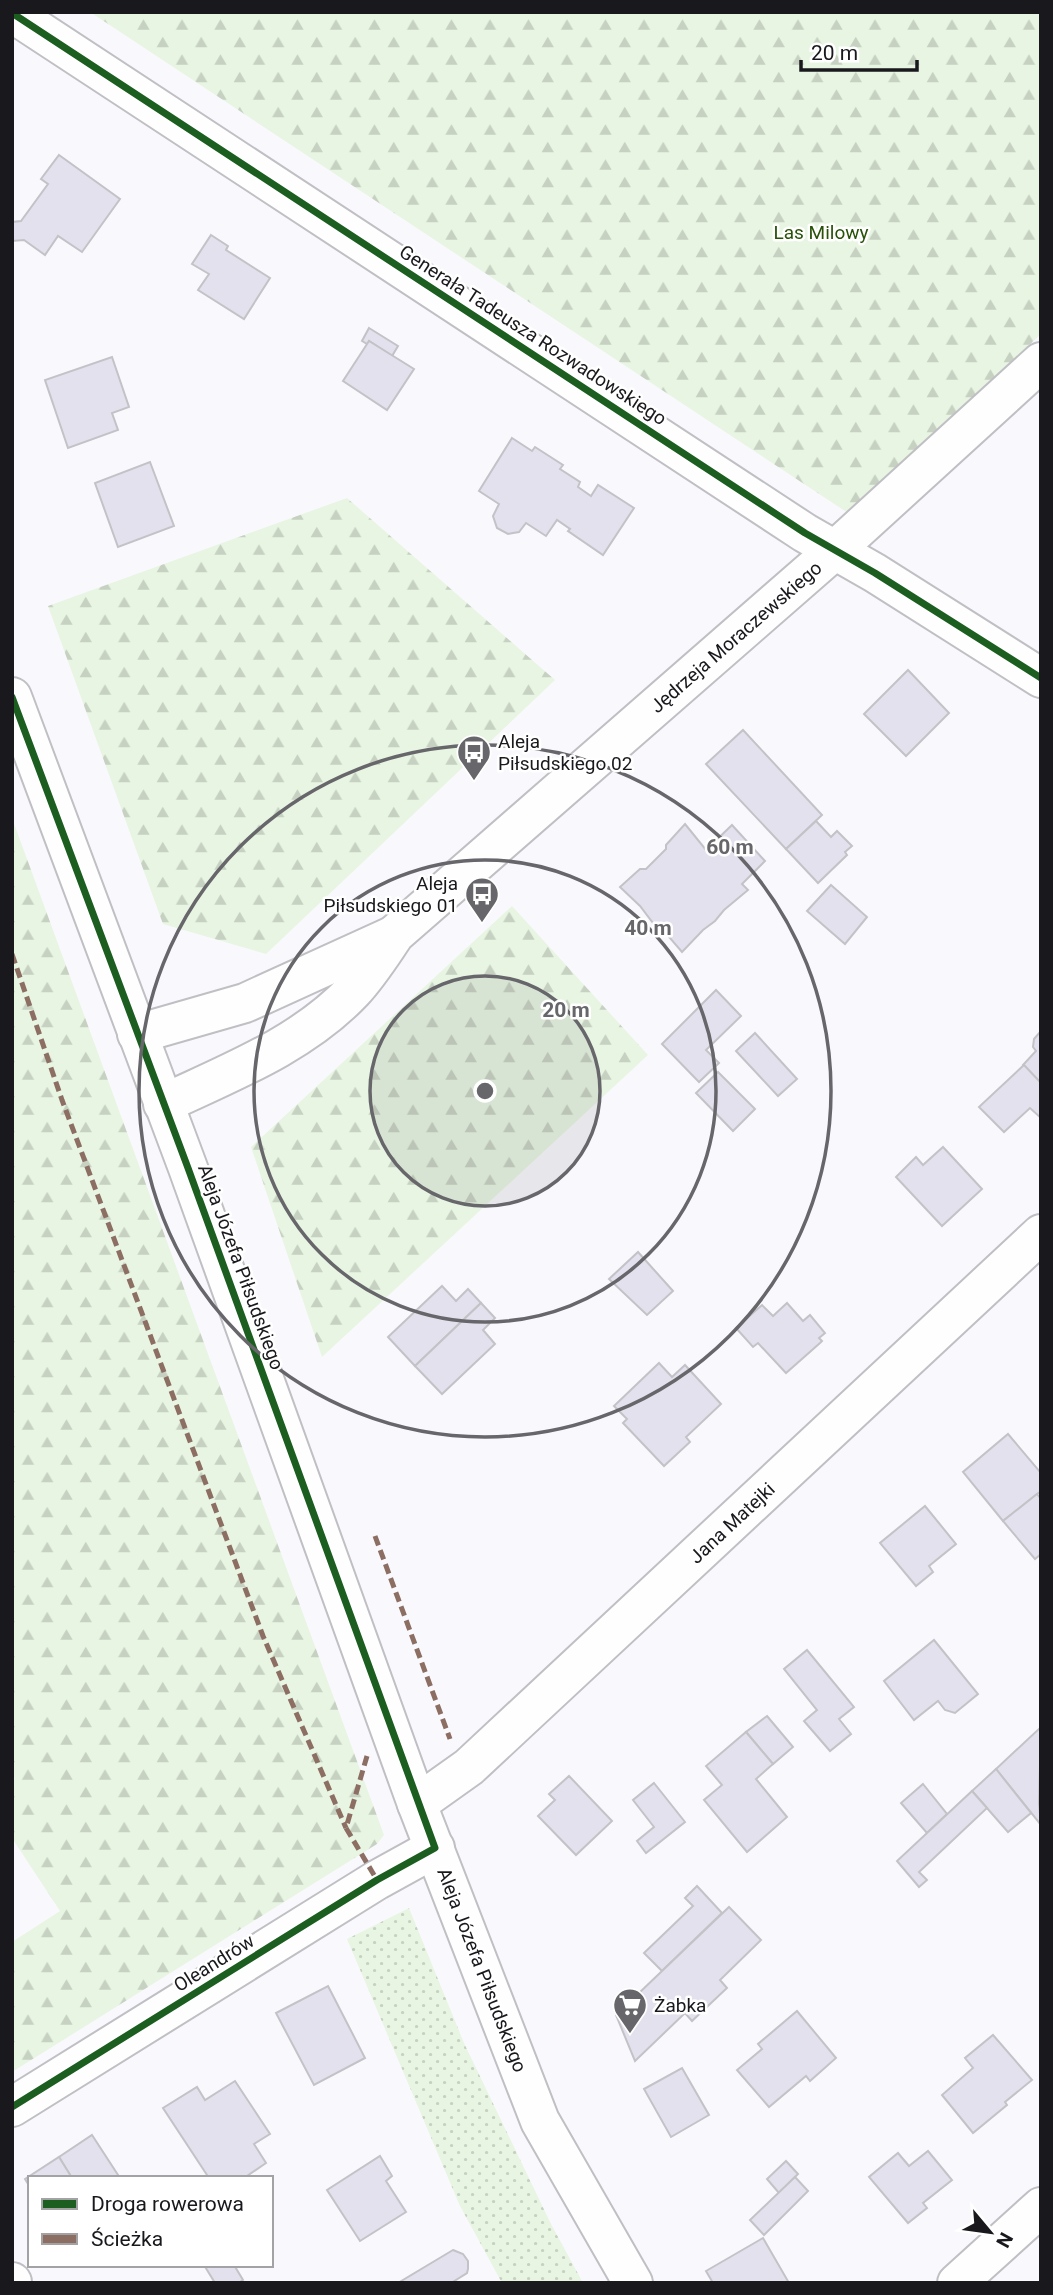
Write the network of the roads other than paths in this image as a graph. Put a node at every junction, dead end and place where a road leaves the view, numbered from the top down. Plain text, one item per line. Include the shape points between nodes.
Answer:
1 (12, 13) edge
2 (1041, 362) edge
3 (835, 550) junction
4 (1041, 678) edge
5 (12, 698) edge
6 (395, 934) junction
7 (137, 1034) junction
8 (163, 1104) junction
9 (1041, 1234) edge
10 (417, 1804) junction
11 (422, 1855) junction
12 (12, 2107) edge
13 (1041, 2207) edge
14 (634, 2283) edge
15 (957, 2283) edge

1 - 3 street, Generała Tadeusza Rozwadowskiego
2 - 3 street, Jędrzeja Moraczewskiego
3 - 4 street, Generała Tadeusza Rozwadowskiego
3 - 6 street, Jędrzeja Moraczewskiego
5 - 7 street, Aleja Józefa Piłsudskiego
6 - 7 street, Jędrzeja Moraczewskiego via 245,1003
6 - 8 street, Jędrzeja Moraczewskiego via 354,990 308,1031
7 - 8 street, Aleja Józefa Piłsudskiego
8 - 10 street, Aleja Józefa Piłsudskiego
9 - 10 street, Jana Matejki via 476,1761
10 - 11 street, Aleja Józefa Piłsudskiego
11 - 12 street, Oleandrów
11 - 14 street, Aleja Józefa Piłsudskiego via 540,2121
13 - 15 street

